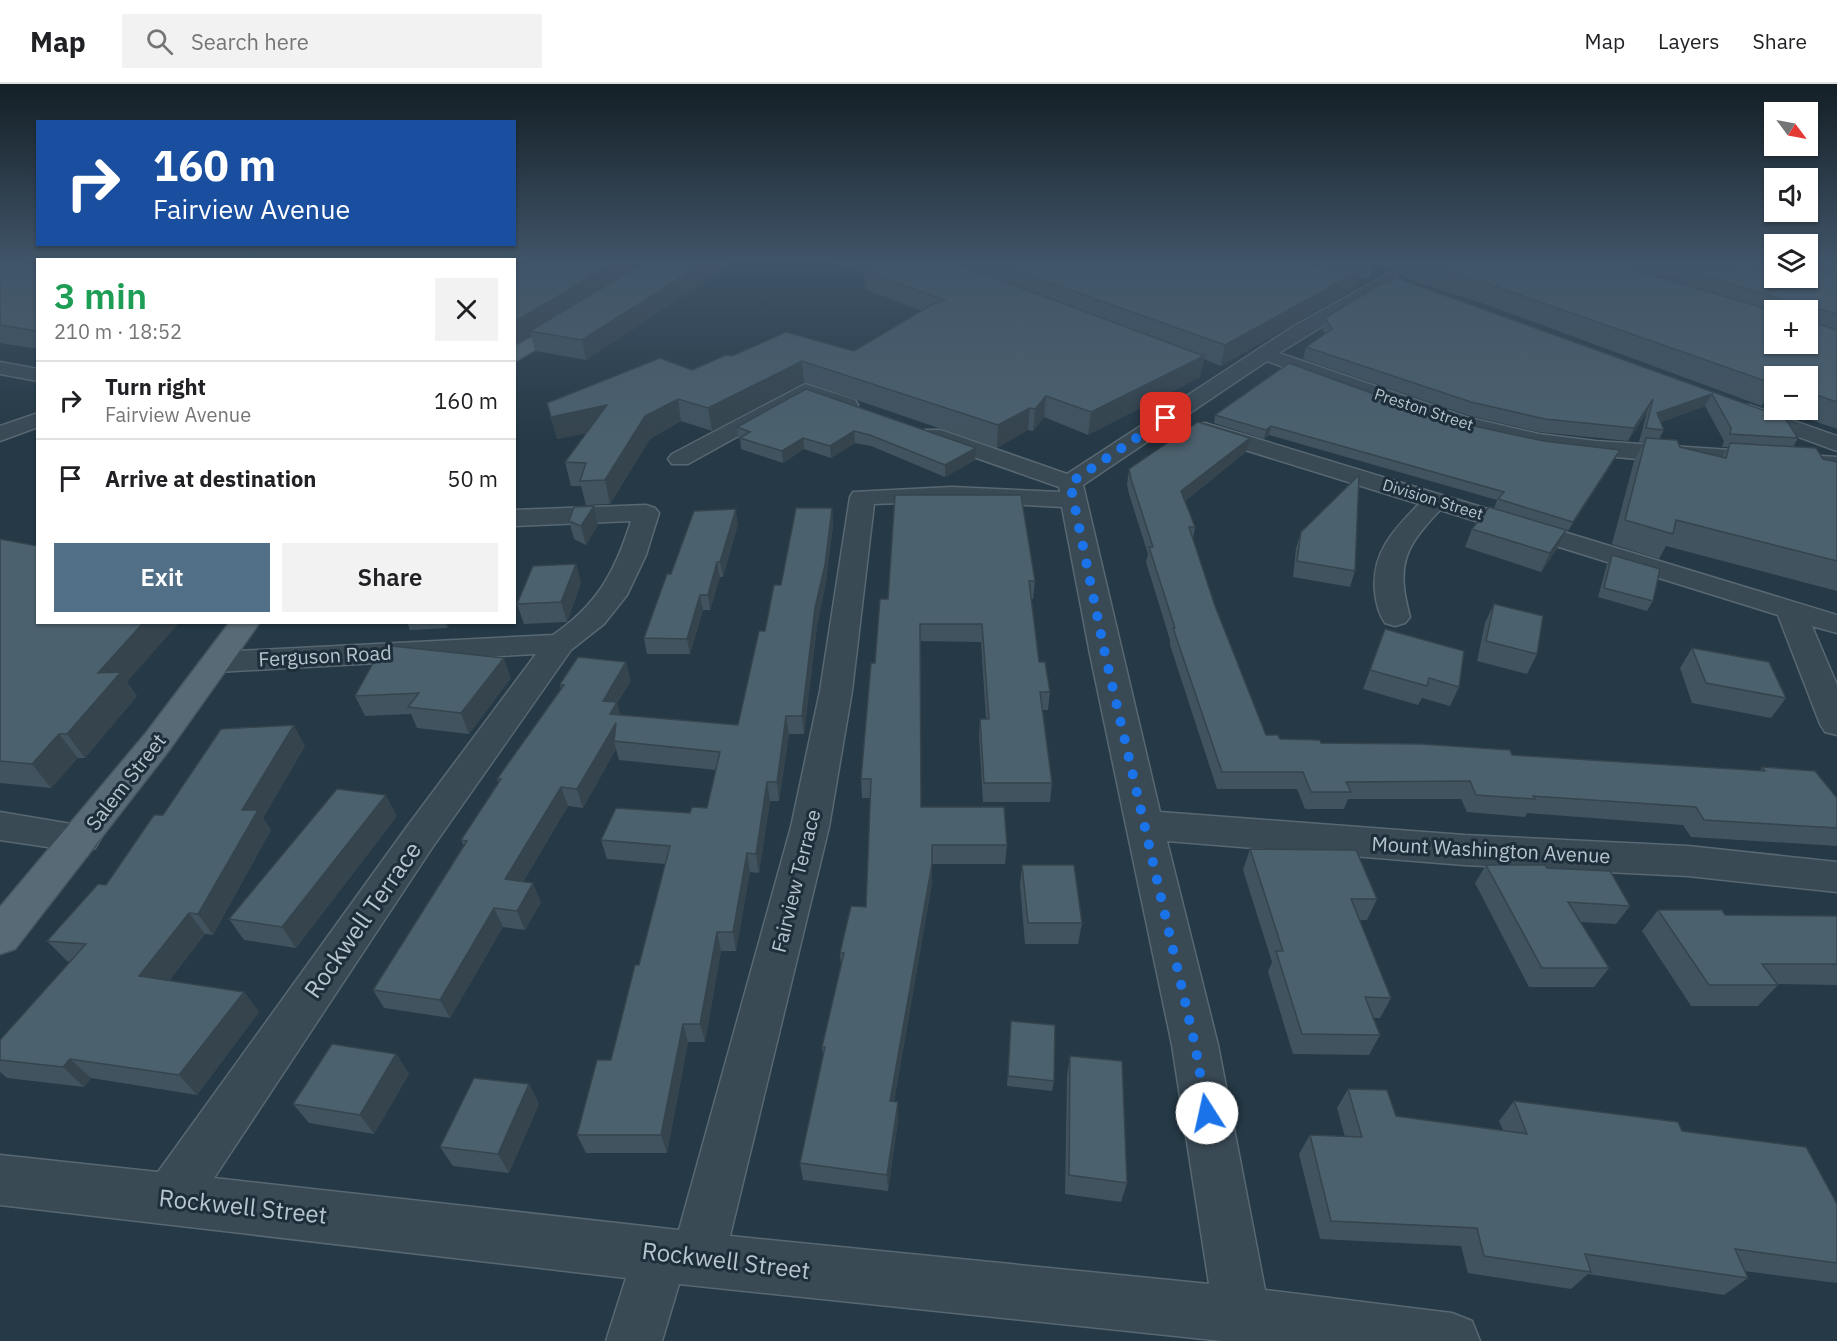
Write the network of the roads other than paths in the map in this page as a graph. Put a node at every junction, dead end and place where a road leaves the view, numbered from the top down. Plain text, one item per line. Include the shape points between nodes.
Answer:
1 (572, 321) edge
2 (1314, 321) edge
3 (516, 355) edge
4 (1267, 355) junction
5 (0, 368) edge
6 (36, 375) edge
7 (1727, 403) edge
8 (868, 412) edge
9 (1166, 418) junction
10 (36, 420) edge
11 (909, 426) edge
12 (0, 435) edge
13 (1837, 444) edge
14 (680, 459) dead end
15 (1837, 464) edge
16 (1071, 491) junction
17 (1436, 500) junction
18 (516, 518) edge
19 (1790, 609) junction
20 (1395, 617) dead end
21 (245, 624) edge
22 (1837, 624) edge
23 (560, 645) junction
24 (217, 662) junction
25 (1837, 724) edge
26 (1144, 825) junction
27 (0, 826) edge
28 (82, 838) junction
29 (1837, 877) edge
30 (0, 937) edge
31 (0, 1179) edge
32 (171, 1198) junction
33 (679, 1256) junction
34 (1242, 1315) junction
35 (634, 1341) edge
36 (1452, 1341) edge

1 - 3 main road
2 - 4 street
4 - 9 street via 1217,374
4 - 15 street, Preston Street via 1459,422 1518,437 1596,448
5 - 6 street
7 - 13 street
8 - 14 street via 805,390
9 - 16 street
9 - 17 street, Division Street
10 - 12 street
11 - 16 street
16 - 26 street
16 - 33 street, Fairview Terrace via 861,497 837,691 810,827
17 - 19 street, Division Street
17 - 20 street via 1403,535 1386,574
18 - 23 street via 646,513 633,558 615,589 594,618
19 - 22 street, Division Street
19 - 25 street
21 - 24 main road, Salem Street
23 - 24 street, Ferguson Road
23 - 32 street, Rockwell Terrace via 419,838
24 - 28 main road, Salem Street
26 - 29 street, Mount Washington Avenue via 1464,850 1688,861
26 - 34 street via 1195,1045
27 - 28 street
28 - 30 main road, Salem Street
31 - 32 street, Rockwell Street
32 - 33 street, Rockwell Street
33 - 34 street, Rockwell Street
33 - 35 street, Fairview Terrace
34 - 36 street, Rockwell Street

